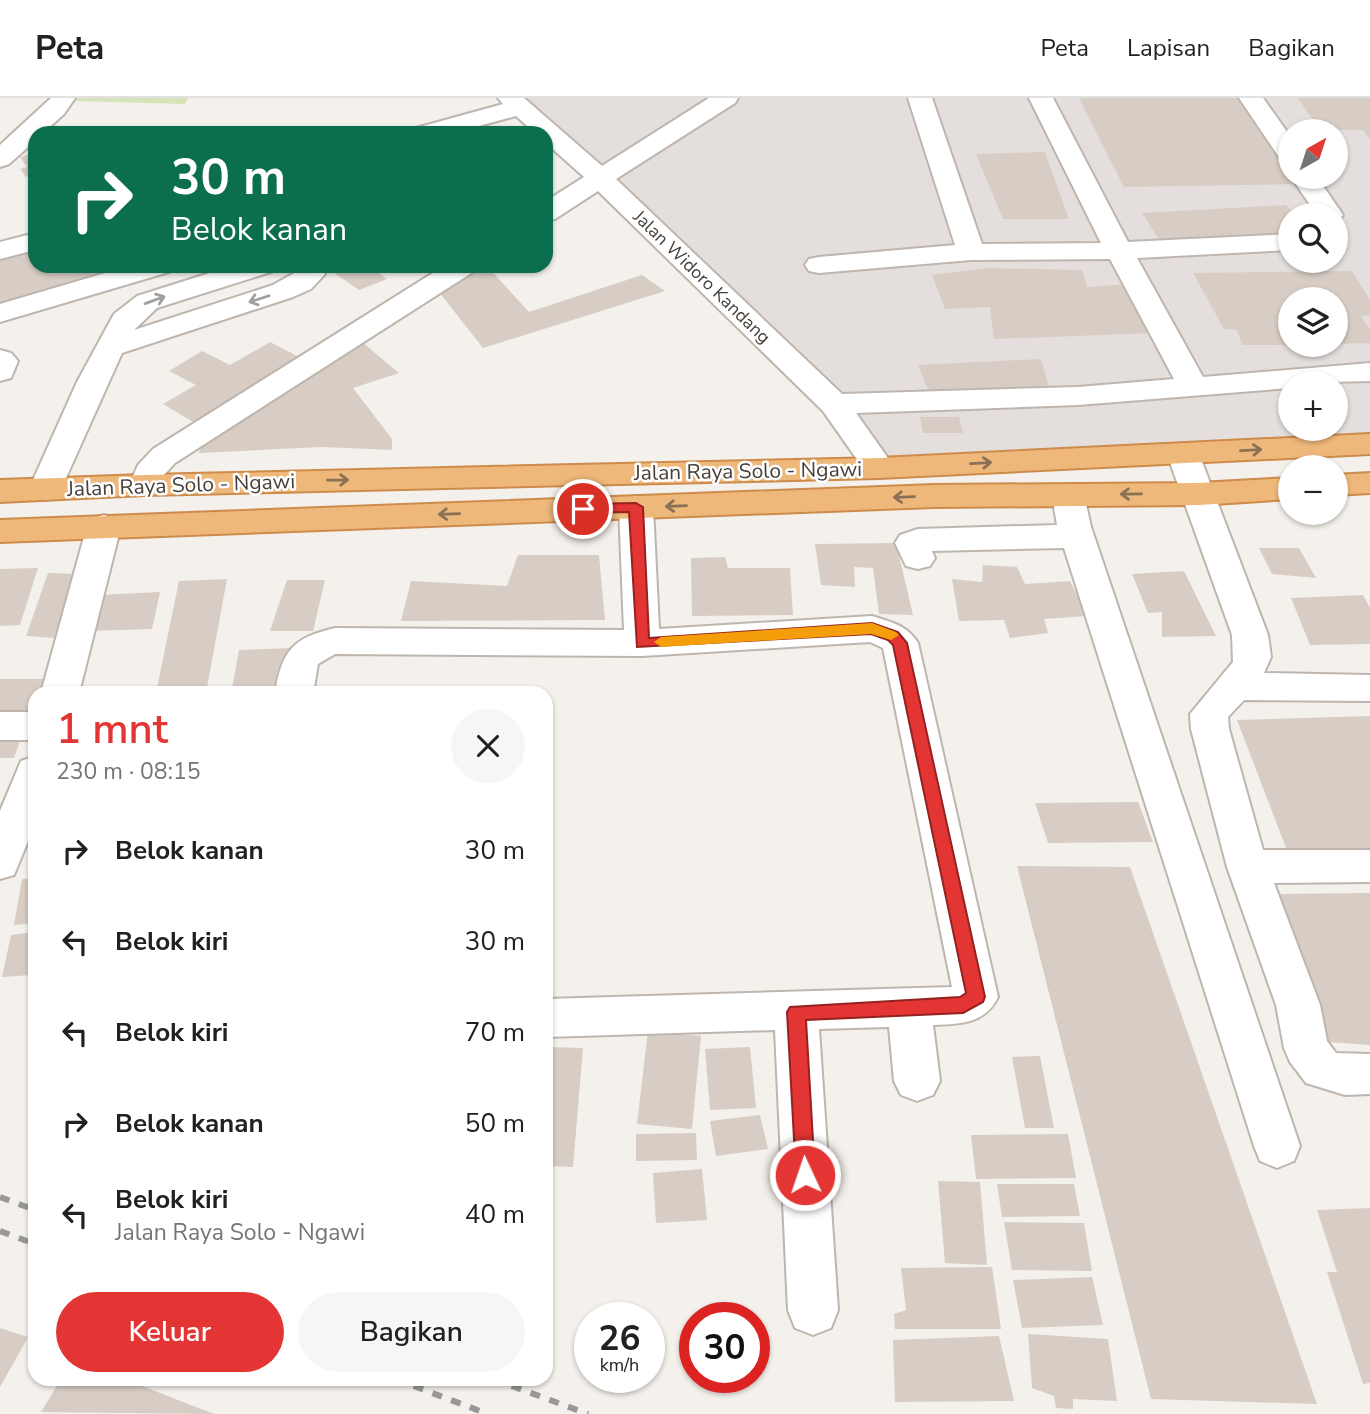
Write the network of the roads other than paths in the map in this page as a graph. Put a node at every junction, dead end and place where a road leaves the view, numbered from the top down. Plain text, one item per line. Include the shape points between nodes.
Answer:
1 (63, 98) edge
2 (726, 98) edge
3 (920, 98) edge
4 (1041, 98) edge
5 (1251, 98) edge
6 (516, 103) edge
7 (36, 126) edge
8 (479, 126) edge
9 (536, 126) edge
10 (28, 134) edge
11 (1278, 137) edge
12 (555, 149) edge
13 (0, 159) edge
14 (600, 178) junction
15 (553, 208) edge
16 (28, 243) edge
17 (1278, 243) edge
18 (0, 251) edge
19 (1119, 251) junction
20 (971, 252) junction
21 (819, 265) dead end
22 (135, 273) edge
23 (239, 273) edge
24 (311, 273) edge
25 (421, 276) edge
26 (0, 313) edge
27 (110, 347) junction
28 (0, 359) edge
29 (0, 372) edge
30 (1370, 372) edge
31 (1192, 384) junction
32 (834, 404) junction
33 (1370, 444) edge
34 (1183, 454) junction
35 (879, 468) junction
36 (1370, 483) edge
37 (1348, 484) edge
38 (145, 485) junction
39 (45, 489) junction
40 (1278, 489) edge
41 (0, 491) edge
42 (1199, 494) junction
43 (1068, 495) junction
44 (636, 507) junction
45 (104, 526) junction
46 (0, 531) edge
47 (1077, 536) junction
48 (918, 558) dead end
49 (642, 643) junction
50 (62, 686) edge
51 (295, 686) edge
52 (1232, 686) junction
53 (1370, 688) edge
54 (0, 726) edge
55 (28, 726) edge
56 (28, 789) edge
57 (0, 863) edge
58 (1370, 866) edge
59 (1247, 867) junction
60 (909, 1007) junction
61 (796, 1012) junction
62 (553, 1018) edge
63 (1370, 1074) edge
64 (917, 1081) dead end
65 (1277, 1146) dead end
66 (813, 1310) dead end

1 - 7 street
2 - 14 street
3 - 20 street
4 - 19 street
5 - 11 street
6 - 8 street
6 - 9 street, Jalan Widoro Kandang
10 - 13 street
12 - 14 street, Jalan Widoro Kandang
14 - 15 street
14 - 32 street, Jalan Widoro Kandang
16 - 18 street
17 - 19 street
19 - 20 street
19 - 31 street
20 - 21 street
22 - 26 street
27 -> 23 street via 124,320 147,302
24 -> 27 street via 283,291
25 - 38 street via 164,456 149,472
27 - 39 street
28 - 29 street
30 - 31 street
31 - 32 street via 1078,396
32 - 35 street, Jalan Widoro Kandang
34 -> 33 highway, Jalan Raya Solo - Ngawi
35 -> 34 highway, Jalan Raya Solo - Ngawi
34 - 42 street
38 -> 35 highway, Jalan Raya Solo - Ngawi
36 - 37 highway
38 - 39 highway, Jalan Raya Solo - Ngawi
39 - 41 highway, Jalan Raya Solo - Ngawi
40 - 42 highway, Jalan Raya Solo - Ngawi
42 -> 43 highway, Jalan Raya Solo - Ngawi
42 - 52 street via 1252,646 1248,672
43 -> 44 highway, Jalan Raya Solo - Ngawi
43 - 47 street
44 -> 45 highway, Jalan Raya Solo - Ngawi
44 - 49 street
45 - 46 highway, Jalan Raya Solo - Ngawi
45 - 50 street
47 - 48 street via 918,540 912,543
47 - 65 street
49 - 51 street via 317,644 304,654
49 - 60 street via 872,629 900,643 976,997 963,1005
52 - 53 street
52 - 59 street via 1209,715 1210,729
54 - 55 street
56 - 57 street
58 - 59 street
59 - 63 street via 1298,1005 1306,1048 1322,1069
60 - 61 street
60 - 64 street
61 - 62 street
61 - 66 street

